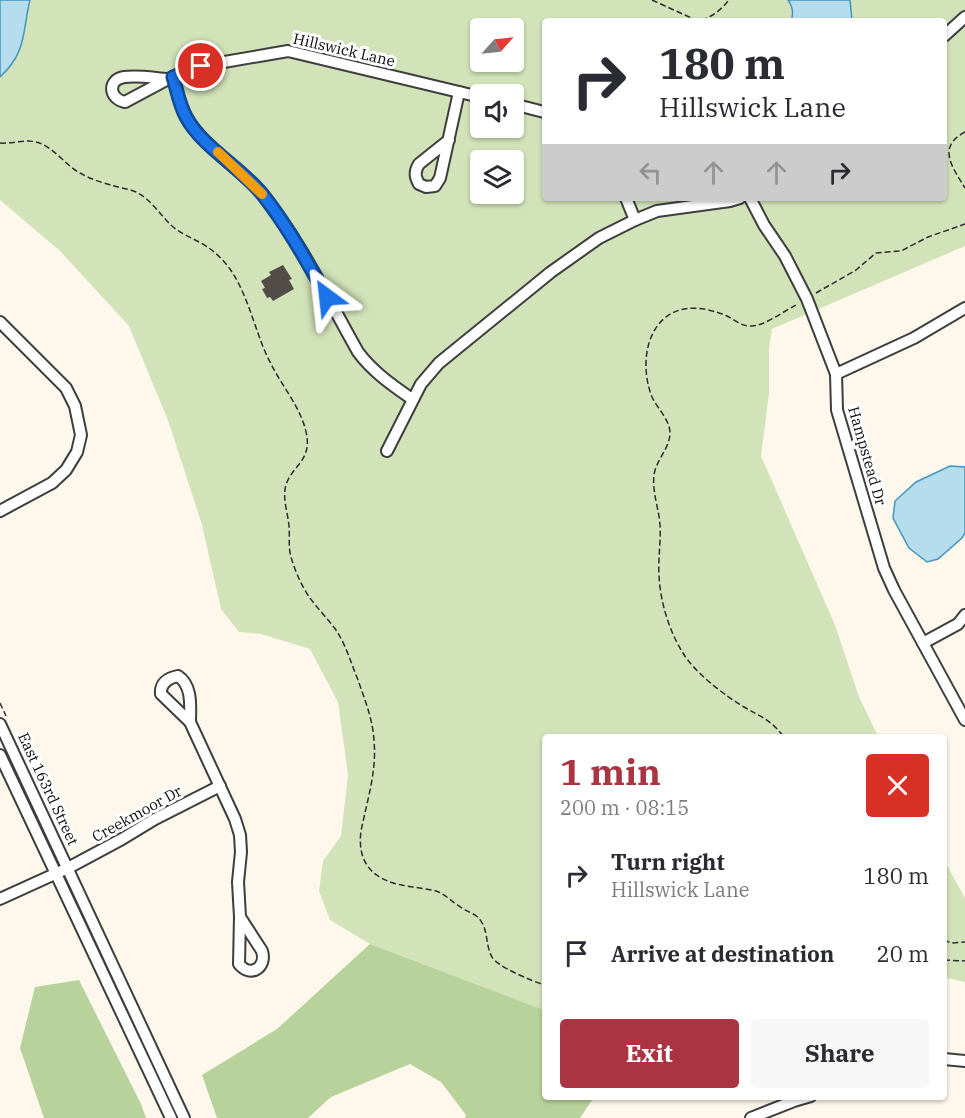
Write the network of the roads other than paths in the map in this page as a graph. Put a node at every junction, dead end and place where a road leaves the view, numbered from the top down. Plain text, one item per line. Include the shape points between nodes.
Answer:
1 (965, 17) edge
2 (947, 33) edge
3 (459, 92) junction
4 (470, 95) edge
5 (524, 107) edge
6 (542, 111) edge
7 (449, 140) dead end
8 (627, 201) edge
9 (730, 201) edge
10 (752, 201) edge
11 (635, 220) junction
12 (965, 308) edge
13 (0, 321) edge
14 (836, 374) junction
15 (412, 399) junction
16 (387, 451) dead end
17 (1, 509) edge
18 (963, 620) edge
19 (923, 643) junction
20 (965, 720) edge
21 (190, 722) dead end
22 (0, 724) edge
23 (0, 755) edge
24 (220, 786) junction
25 (68, 868) junction
26 (56, 873) junction
27 (0, 899) edge
28 (240, 917) dead end
29 (947, 1059) edge
30 (965, 1061) edge
31 (797, 1100) edge
32 (171, 1118) edge
33 (184, 1118) edge
34 (751, 1118) edge

1 - 2 street
3 - 4 street, Hillswick Lane
3 - 7 street
3 - 15 street, Hillswick Lane via 288,51 201,66 170,78 191,125 262,193 285,224 358,352 382,378
5 - 6 street
8 - 11 street
9 - 11 street via 657,211
10 - 14 street, Hampstead Dr via 807,299
11 - 15 street via 599,238 551,272 456,348 439,363
12 - 14 street via 914,338
13 - 17 street via 66,388 75,406 81,435 77,452 52,483
14 - 19 street, Hampstead Dr via 837,410 884,568
15 - 16 street
18 - 19 street
19 - 20 street, Hampstead Dr
21 - 24 street
22 - 25 street, East 163rd Street
23 - 26 street, East 163rd Street
24 - 25 street, Creekmoor Dr
24 - 28 street via 240,835
25 - 26 street, Creekmoor Dr
25 - 33 street, East 163rd Street
26 - 27 street, Creekmoor Dr
26 - 32 street, East 163rd Street
29 - 30 street
31 - 34 street

